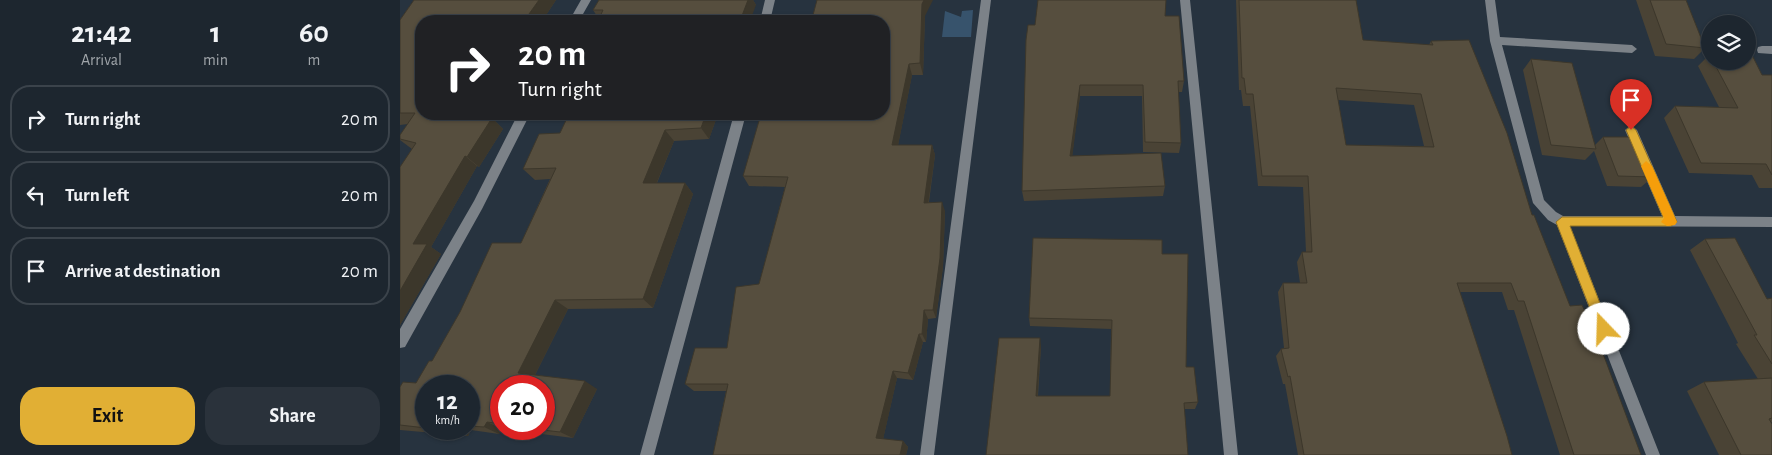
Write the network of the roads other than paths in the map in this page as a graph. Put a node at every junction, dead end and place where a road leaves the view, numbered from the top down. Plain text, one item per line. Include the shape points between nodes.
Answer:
1 (586, 0) edge
2 (770, 0) edge
3 (986, 0) edge
4 (1185, 0) edge
5 (1490, 0) edge
6 (577, 15) edge
7 (766, 15) edge
8 (1495, 41) junction
9 (1632, 49) dead end
10 (521, 120) edge
11 (738, 120) edge
12 (1631, 130) dead end
13 (1562, 222) junction
14 (1671, 222) junction
15 (1772, 222) edge
16 (400, 342) edge
17 (647, 455) edge
18 (927, 455) edge
19 (1231, 455) edge
20 (1653, 455) edge

1 - 6 street
2 - 7 street
3 - 18 street
4 - 19 street
5 - 8 street
8 - 9 street
8 - 13 street via 1539,203
10 - 16 street via 478,205
11 - 17 street
12 - 14 street
13 - 14 street
13 - 20 street
14 - 15 street

